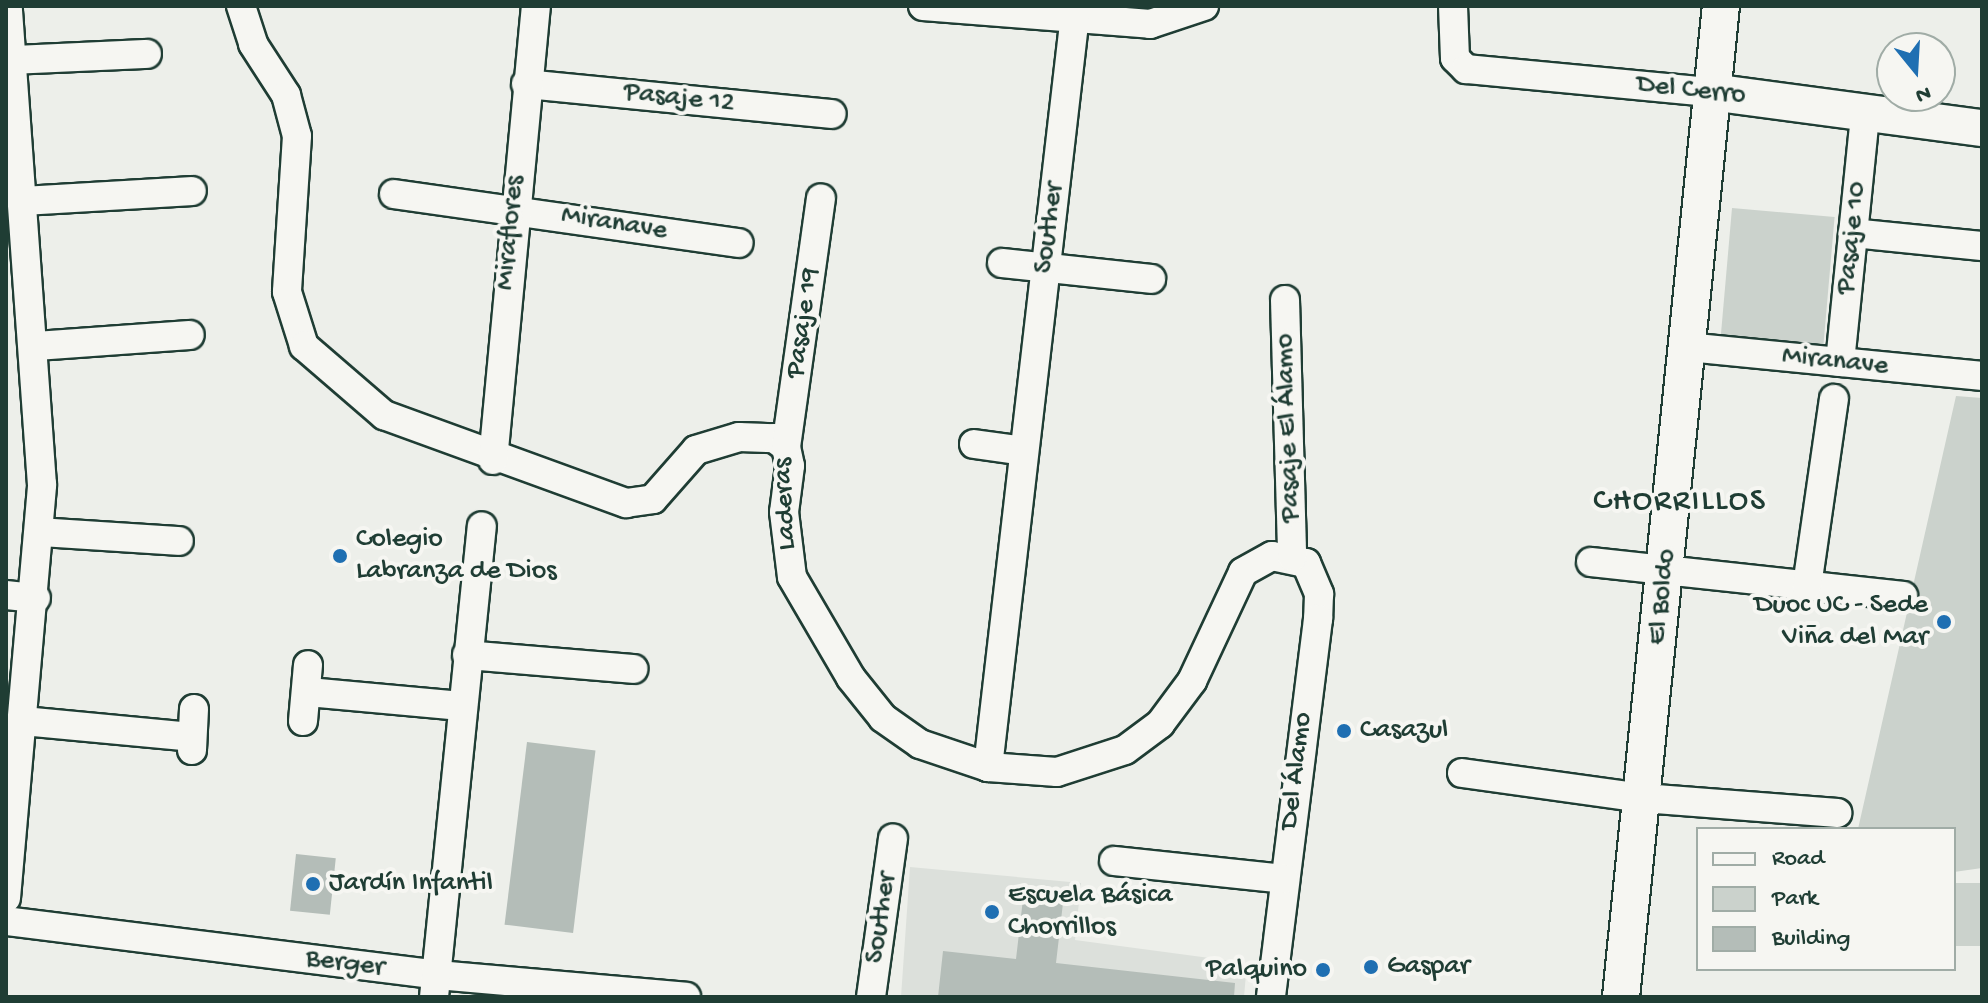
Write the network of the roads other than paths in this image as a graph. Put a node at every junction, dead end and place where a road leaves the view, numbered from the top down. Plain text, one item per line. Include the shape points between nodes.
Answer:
1 (8, 6) edge
2 (241, 6) edge
3 (536, 6) edge
4 (923, 6) edge
5 (1204, 6) edge
6 (1453, 6) edge
7 (1721, 6) edge
8 (1075, 15) edge
9 (147, 54) dead end
10 (13, 60) junction
11 (526, 84) junction
12 (1711, 92) junction
13 (832, 114) dead end
14 (1865, 115) junction
15 (1982, 128) edge
16 (192, 191) dead end
17 (394, 194) dead end
18 (821, 198) dead end
19 (24, 201) junction
20 (512, 208) junction
21 (1853, 233) junction
22 (739, 243) dead end
23 (1982, 246) edge
24 (1002, 263) dead end
25 (1045, 269) junction
26 (1151, 279) dead end
27 (1285, 300) dead end
28 (190, 335) dead end
29 (36, 346) junction
30 (1687, 347) junction
31 (1840, 362) junction
32 (1982, 376) edge
33 (1834, 399) dead end
34 (974, 444) dead end
35 (786, 447) junction
36 (1024, 451) junction
37 (493, 460) junction
38 (482, 526) dead end
39 (40, 532) junction
40 (179, 541) dead end
41 (1292, 557) junction
42 (1591, 562) dead end
43 (1665, 572) junction
44 (1807, 586) junction
45 (6, 595) edge
46 (1903, 596) dead end
47 (36, 598) junction
48 (467, 655) junction
49 (633, 669) dead end
50 (461, 706) junction
51 (23, 721) junction
52 (303, 721) dead end
53 (192, 732) dead end
54 (988, 767) junction
55 (1462, 773) dead end
56 (1643, 798) junction
57 (1837, 813) dead end
58 (893, 839) dead end
59 (1114, 861) dead end
60 (1284, 879) junction
61 (6, 898) edge
62 (6, 921) edge
63 (435, 986) edge
64 (686, 997) edge
65 (871, 997) edge
66 (1271, 997) edge
67 (1621, 997) edge

1 - 10 street
2 - 37 street, Laderas via 253,44 286,95 297,136 287,292 304,346 384,415
3 - 11 street, Miraflores
4 - 8 street
5 - 8 street via 1171,22
6 - 12 street, Del Cerro via 1455,58 1466,69
7 - 12 street, El Boldo
8 - 25 street, Souther
9 - 10 street
10 - 19 street
11 - 13 street, Pasaje 12
11 - 20 street, Miraflores
12 - 14 street, Del Cerro
12 - 30 street, El Boldo
14 - 15 street, Del Cerro
14 - 21 street, Pasaje 10
16 - 19 street
17 - 20 street, Miranave
18 - 35 street, Pasaje 19
19 - 29 street
20 - 22 street, Miranave
20 - 37 street, Miraflores
21 - 23 street
21 - 31 street, Pasaje 10
24 - 25 street
25 - 26 street
25 - 36 street, Souther
27 - 41 street, Pasaje El Álamo
28 - 29 street
29 - 39 street
30 - 31 street, Miranave
30 - 43 street, El Boldo
31 - 32 street, Miranave
33 - 44 street
34 - 36 street
35 - 37 street, Laderas via 759,436 715,443 685,460 653,499 626,503
35 - 54 street, Laderas via 785,544 817,628 883,718 920,744
36 - 54 street, Souther
38 - 48 street
39 - 40 street
39 - 47 street
41 - 54 street, Laderas via 1261,559 1243,572 1192,681 1160,724 1125,750 1057,772
41 - 60 street, Del Álamo via 1314,574 1319,594
42 - 43 street
43 - 44 street
43 - 56 street, El Boldo
44 - 46 street
45 - 47 street
47 - 51 street
48 - 49 street
48 - 50 street
50 - 52 street via 308,679
50 - 63 street
51 - 53 street
51 - 61 street
55 - 56 street
56 - 57 street
56 - 67 street, El Boldo
58 - 65 street, Souther
59 - 60 street
60 - 66 street, Del Álamo
62 - 63 street, Berger
63 - 64 street, Berger

